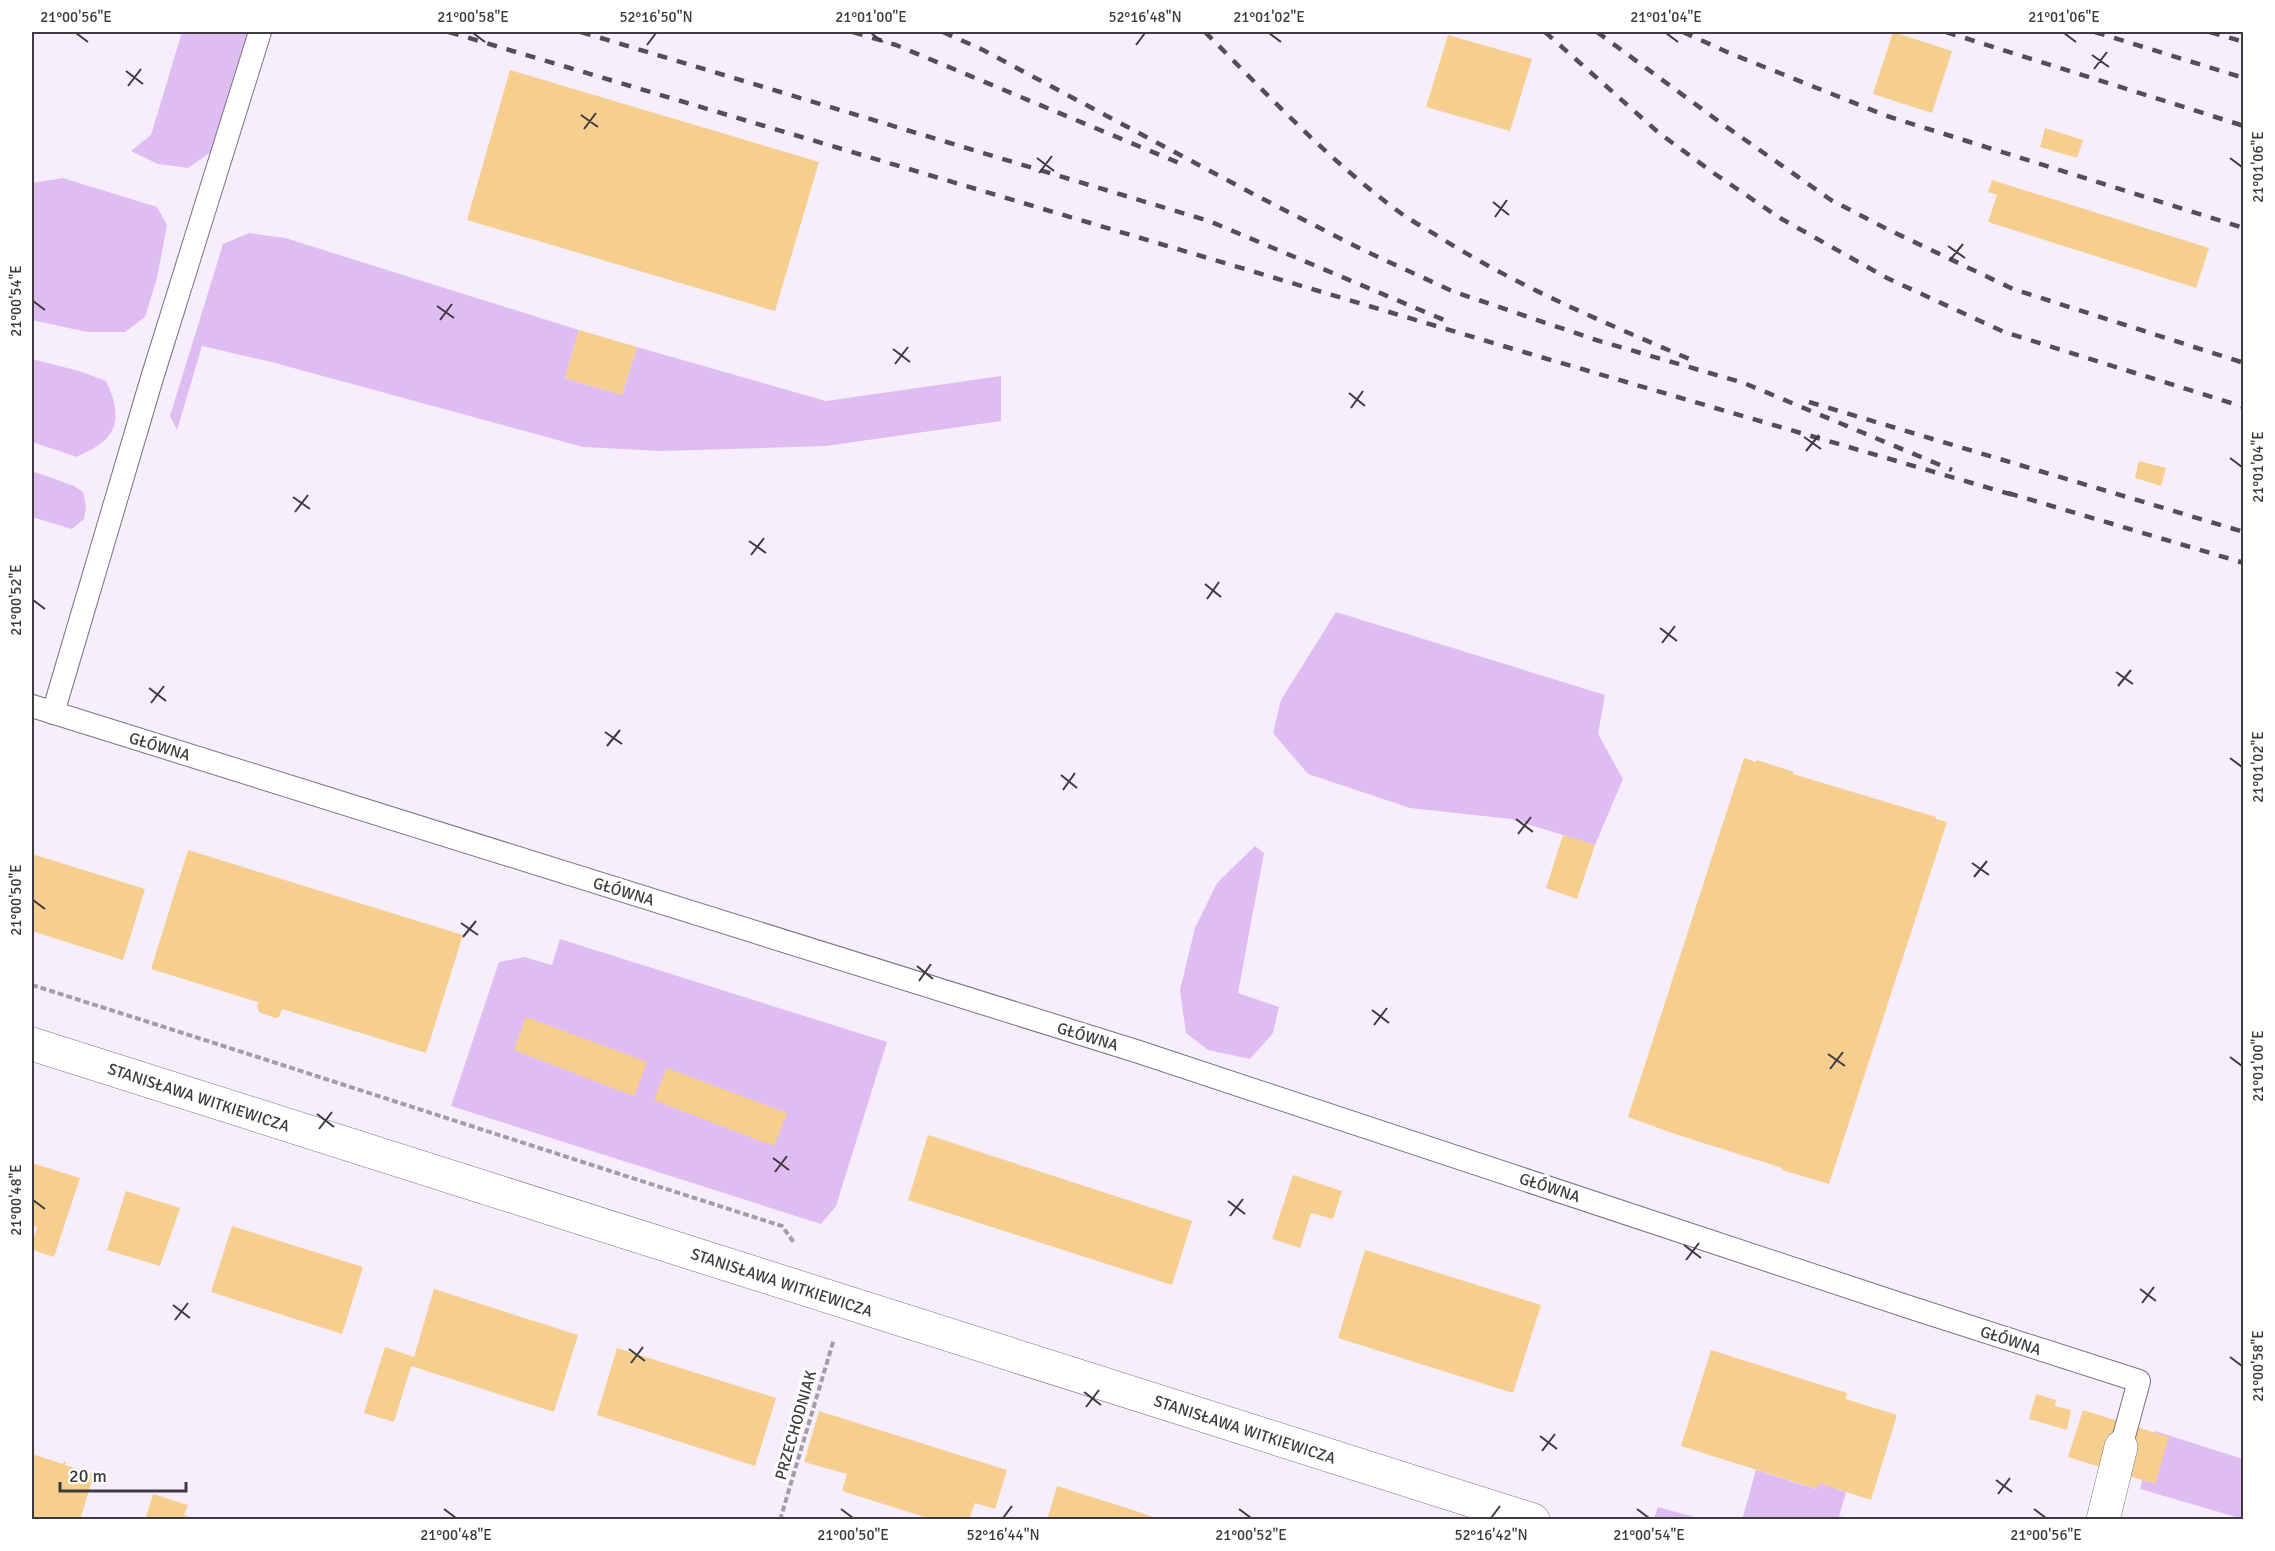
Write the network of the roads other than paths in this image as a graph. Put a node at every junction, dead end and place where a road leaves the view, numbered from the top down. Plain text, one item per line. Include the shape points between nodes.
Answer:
1 (260, 32) edge
2 (42, 709) edge
3 (32, 1044) edge
4 (2121, 1447) joint
5 (1533, 1520) edge
6 (2103, 1520) edge

1 - 2 lane via 152,378
2 - 4 lane, GŁÓWNA via 1139,1052 2139,1381
3 - 5 street, STANISŁAWA WITKIEWICZA
4 - 6 street

